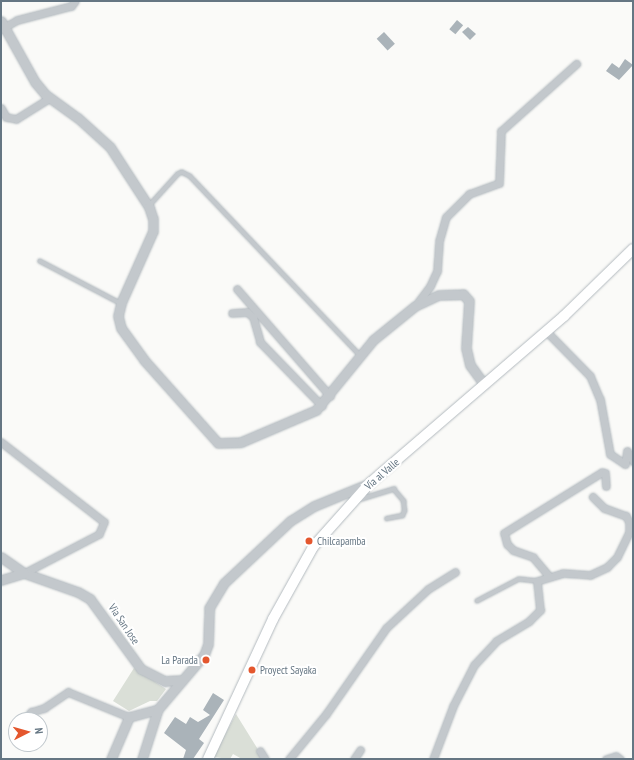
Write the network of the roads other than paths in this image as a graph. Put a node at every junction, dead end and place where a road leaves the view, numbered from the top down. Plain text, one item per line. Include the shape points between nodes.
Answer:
1 (75, 1) edge
2 (2, 26) edge
3 (576, 64) dead end
4 (50, 98) junction
5 (1, 108) edge
6 (148, 207) junction
7 (633, 249) edge
8 (40, 262) dead end
9 (237, 289) dead end
10 (121, 303) junction
11 (415, 306) junction
12 (232, 313) dead end
13 (546, 331) junction
14 (361, 355) junction
15 (484, 384) junction
16 (330, 396) junction
17 (322, 406) junction
18 (1, 442) edge
19 (633, 461) edge
20 (370, 483) junction
21 (606, 486) dead end
22 (593, 497) dead end
23 (351, 502) junction
24 (388, 519) dead end
25 (1, 557) edge
26 (455, 572) dead end
27 (24, 573) junction
28 (548, 575) junction
29 (1, 580) edge
30 (537, 581) junction
31 (477, 601) dead end
32 (181, 680) junction
33 (158, 709) junction
34 (31, 712) edge
35 (129, 717) junction
36 (360, 750) dead end
37 (260, 751) dead end
38 (111, 759) edge
39 (142, 759) edge
40 (208, 759) edge
41 (265, 759) edge
42 (289, 759) edge
43 (354, 759) edge
44 (433, 759) edge
45 (606, 759) edge
46 (620, 759) edge

1 - 2 street via 71,6
2 - 4 street via 35,82
3 - 11 street via 501,131 499,183 469,194 446,217 439,241 437,271 430,286
4 - 5 street via 16,119 6,117
4 - 6 street via 110,147
6 - 10 street via 153,219 153,231
6 - 14 lane via 178,174 182,172 190,176
7 - 13 main road, Vía al Valle
8 - 10 lane
9 - 16 street
10 - 17 street via 118,316 130,341 218,443 241,442
11 - 14 street via 372,340
11 - 15 street via 439,295 463,294 468,302 470,314 466,348 470,365
12 - 17 street via 247,312 253,317 260,342
13 - 15 main road, Vía al Valle
13 - 19 street via 590,376 600,398 610,454 625,464 627,451
14 - 16 street
15 - 20 main road, Vía al Valle
16 - 17 street
18 - 27 street via 104,522 100,534
20 - 23 main road, Vía al Valle
20 - 32 street via 314,506 290,521 236,570 209,608 208,644 204,655
21 - 28 street via 605,473 602,472 504,533 507,544 513,550 533,557
22 - 28 street via 604,508 626,516 629,532 621,549 607,567 598,572
23 - 24 lane via 394,489 404,501 405,511 403,516
23 - 40 main road, Vía al Valle via 313,546 297,572 231,704
25 - 27 street, Via San Jose
26 - 42 street via 428,589 386,628 326,714
27 - 29 street
27 - 32 street, Via San Jose via 78,592 90,599 141,669 165,681
28 - 30 street
30 - 31 lane via 519,579
30 - 44 street via 540,610 529,621 496,641 474,664 453,706
32 - 33 street
33 - 35 street
33 - 39 street
34 - 35 street via 71,692
35 - 38 street
36 - 43 street
37 - 41 street
45 - 46 street via 616,756

